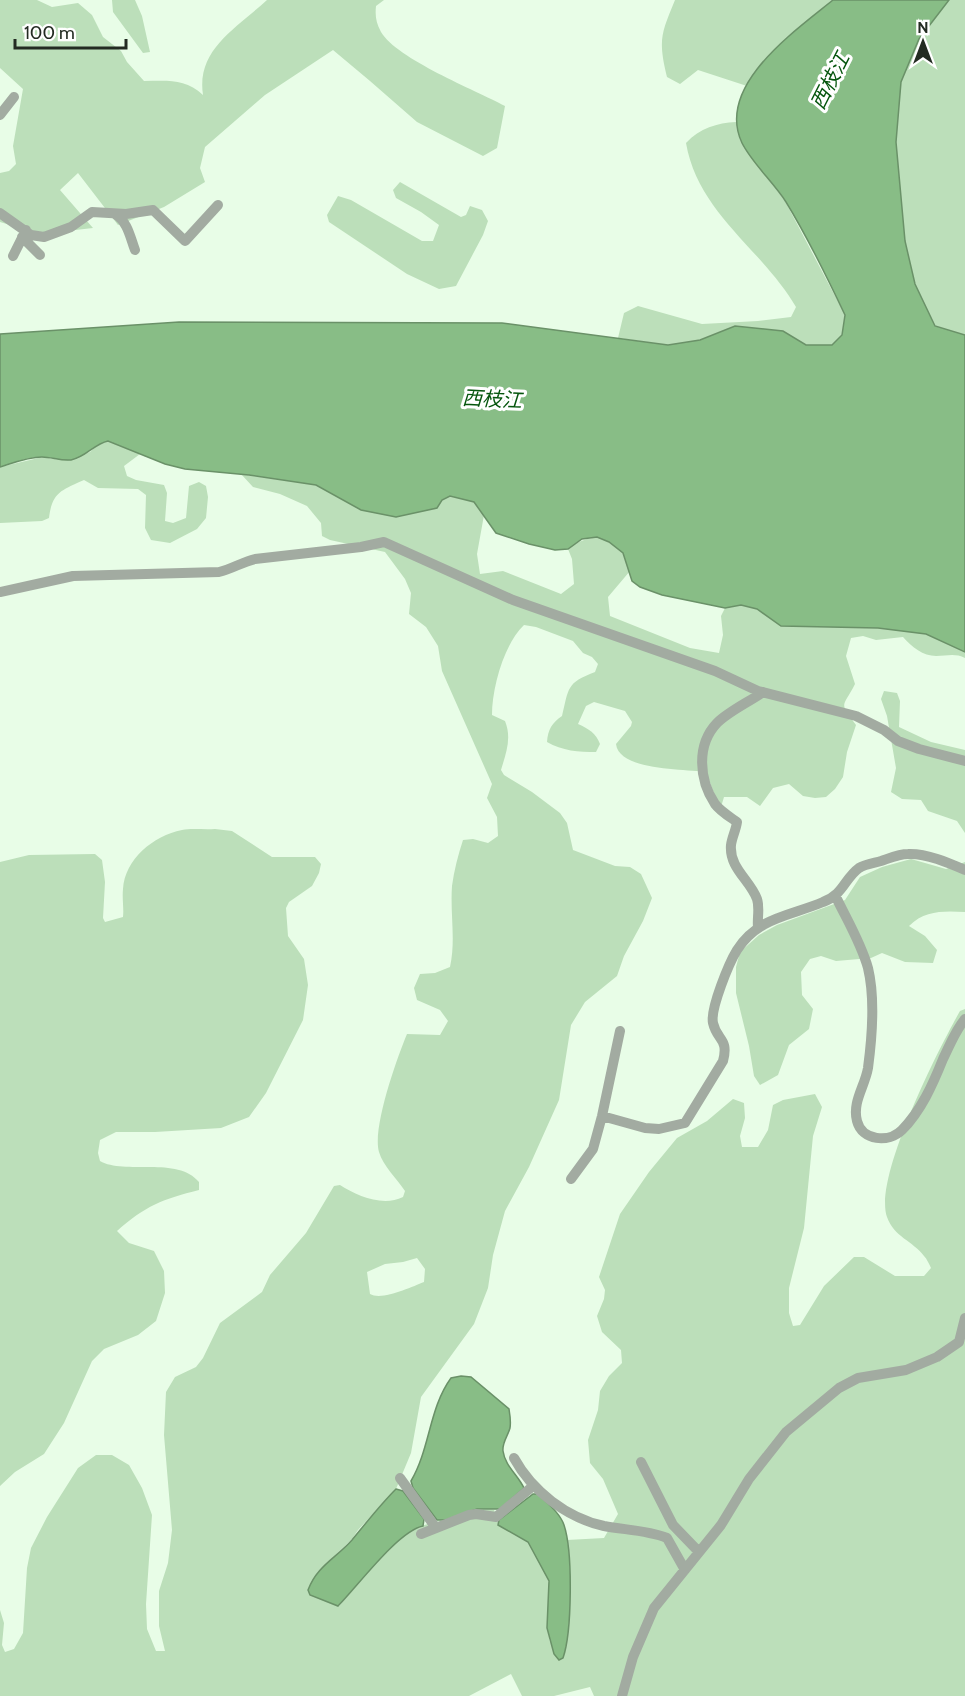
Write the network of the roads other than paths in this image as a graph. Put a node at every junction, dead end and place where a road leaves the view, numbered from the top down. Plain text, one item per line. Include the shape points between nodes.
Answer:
1 (14, 97) dead end
2 (0, 115) edge
3 (218, 205) dead end
4 (0, 213) edge
5 (115, 214) junction
6 (24, 234) junction
7 (135, 250) dead end
8 (40, 255) dead end
9 (13, 256) dead end
10 (0, 592) edge
11 (763, 692) junction
12 (965, 761) edge
13 (965, 870) edge
14 (836, 897) junction
15 (758, 927) junction
16 (965, 1019) edge
17 (620, 1030) dead end
18 (602, 1116) junction
19 (570, 1179) dead end
20 (965, 1318) edge
21 (962, 1340) edge
22 (514, 1458) dead end
23 (641, 1462) dead end
24 (400, 1478) dead end
25 (533, 1486) junction
26 (436, 1528) junction
27 (421, 1534) dead end
28 (699, 1552) junction
29 (686, 1570) junction
30 (622, 1696) edge

1 - 2 street
3 - 5 street via 185,241 153,210
4 - 6 street
5 - 6 street via 92,212 71,227 44,237
5 - 7 street via 126,224
6 - 8 street
6 - 9 street
10 - 11 street via 74,576 219,572 255,559 384,542 513,600
11 - 12 street via 856,716 898,741
11 - 15 street via 718,722 706,736 701,762 716,805 736,822 733,856 759,904
13 - 14 street via 904,854 860,867
14 - 15 street
14 - 16 street via 864,957 872,992 868,1071 856,1105 857,1123 863,1133 890,1138 909,1122
15 - 18 street via 737,950 712,1011 714,1025 725,1043 723,1061 685,1123 645,1128
17 - 18 street
18 - 19 street via 593,1149
20 - 21 street
21 - 28 street via 937,1357 906,1370 858,1378 839,1388 786,1432
22 - 25 street
23 - 28 street via 673,1525
24 - 26 street
25 - 26 street via 496,1517 469,1515
25 - 29 street via 589,1522 667,1538
26 - 27 street
28 - 29 street
29 - 30 street via 654,1608

